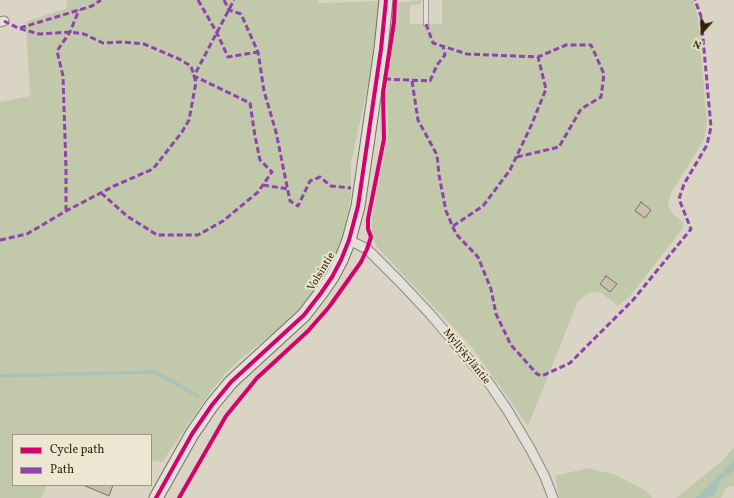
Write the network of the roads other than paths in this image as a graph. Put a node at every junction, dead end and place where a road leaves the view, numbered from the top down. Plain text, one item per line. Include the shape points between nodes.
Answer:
1 (386, 0) edge
2 (426, 0) edge
3 (426, 24) dead end
4 (350, 240) junction
5 (156, 498) edge
6 (553, 498) edge

1 - 4 street, Volsintie via 358,206
2 - 3 lane
4 - 5 street, Volsintie via 332,277 304,315 231,382 212,404
4 - 6 street, Myllykyläntie via 367,249 401,283 489,383 531,450

